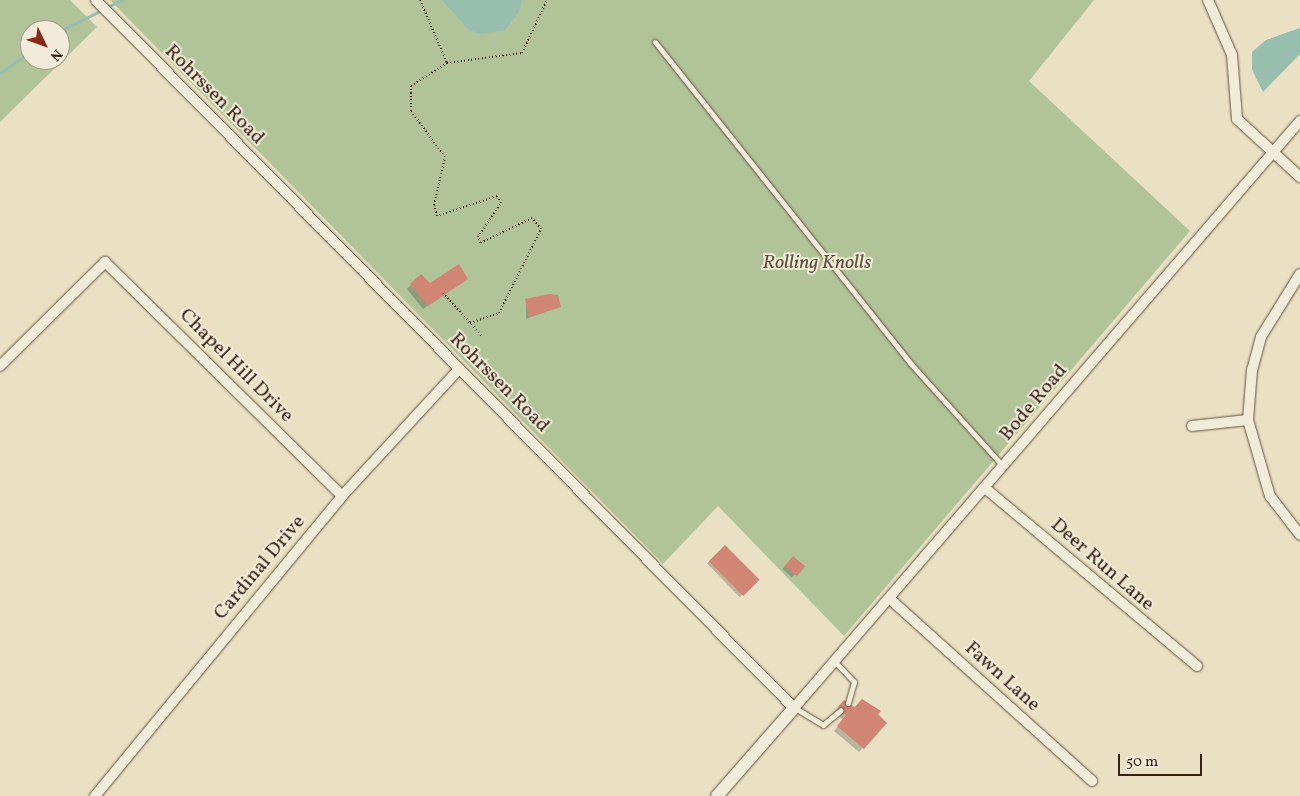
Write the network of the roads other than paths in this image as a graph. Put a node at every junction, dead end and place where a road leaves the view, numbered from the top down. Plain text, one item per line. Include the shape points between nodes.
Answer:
1 (96, 0) edge
2 (1208, 0) edge
3 (655, 42) dead end
4 (1300, 121) edge
5 (1272, 153) junction
6 (1300, 177) edge
7 (1300, 274) edge
8 (0, 366) edge
9 (458, 369) junction
10 (1248, 420) junction
11 (1192, 426) dead end
12 (1004, 467) junction
13 (985, 488) junction
14 (342, 496) junction
15 (1300, 535) edge
16 (890, 599) junction
17 (834, 661) junction
18 (1197, 666) dead end
19 (848, 703) dead end
20 (794, 708) junction
21 (841, 710) dead end
22 (1092, 781) dead end
23 (94, 796) edge
24 (717, 796) edge

1 - 9 street, Rohrssen Road
2 - 5 street via 1232,55 1237,119
3 - 12 lane via 911,364
4 - 5 street, Bode Road
5 - 6 street
5 - 12 street, Bode Road
7 - 10 street via 1261,337 1252,370
8 - 14 street, Chapel Hill Drive via 105,262
9 - 14 street, Cardinal Drive
9 - 20 street, Rohrssen Road
10 - 11 street
10 - 15 street via 1270,496
12 - 13 street, Bode Road
13 - 16 street, Bode Road
13 - 18 street, Deer Run Lane
14 - 23 street, Cardinal Drive
16 - 17 street, Bode Road
16 - 22 street, Fawn Lane
17 - 19 lane via 855,688
17 - 20 street, Bode Road
20 - 21 lane via 823,725
20 - 24 street

